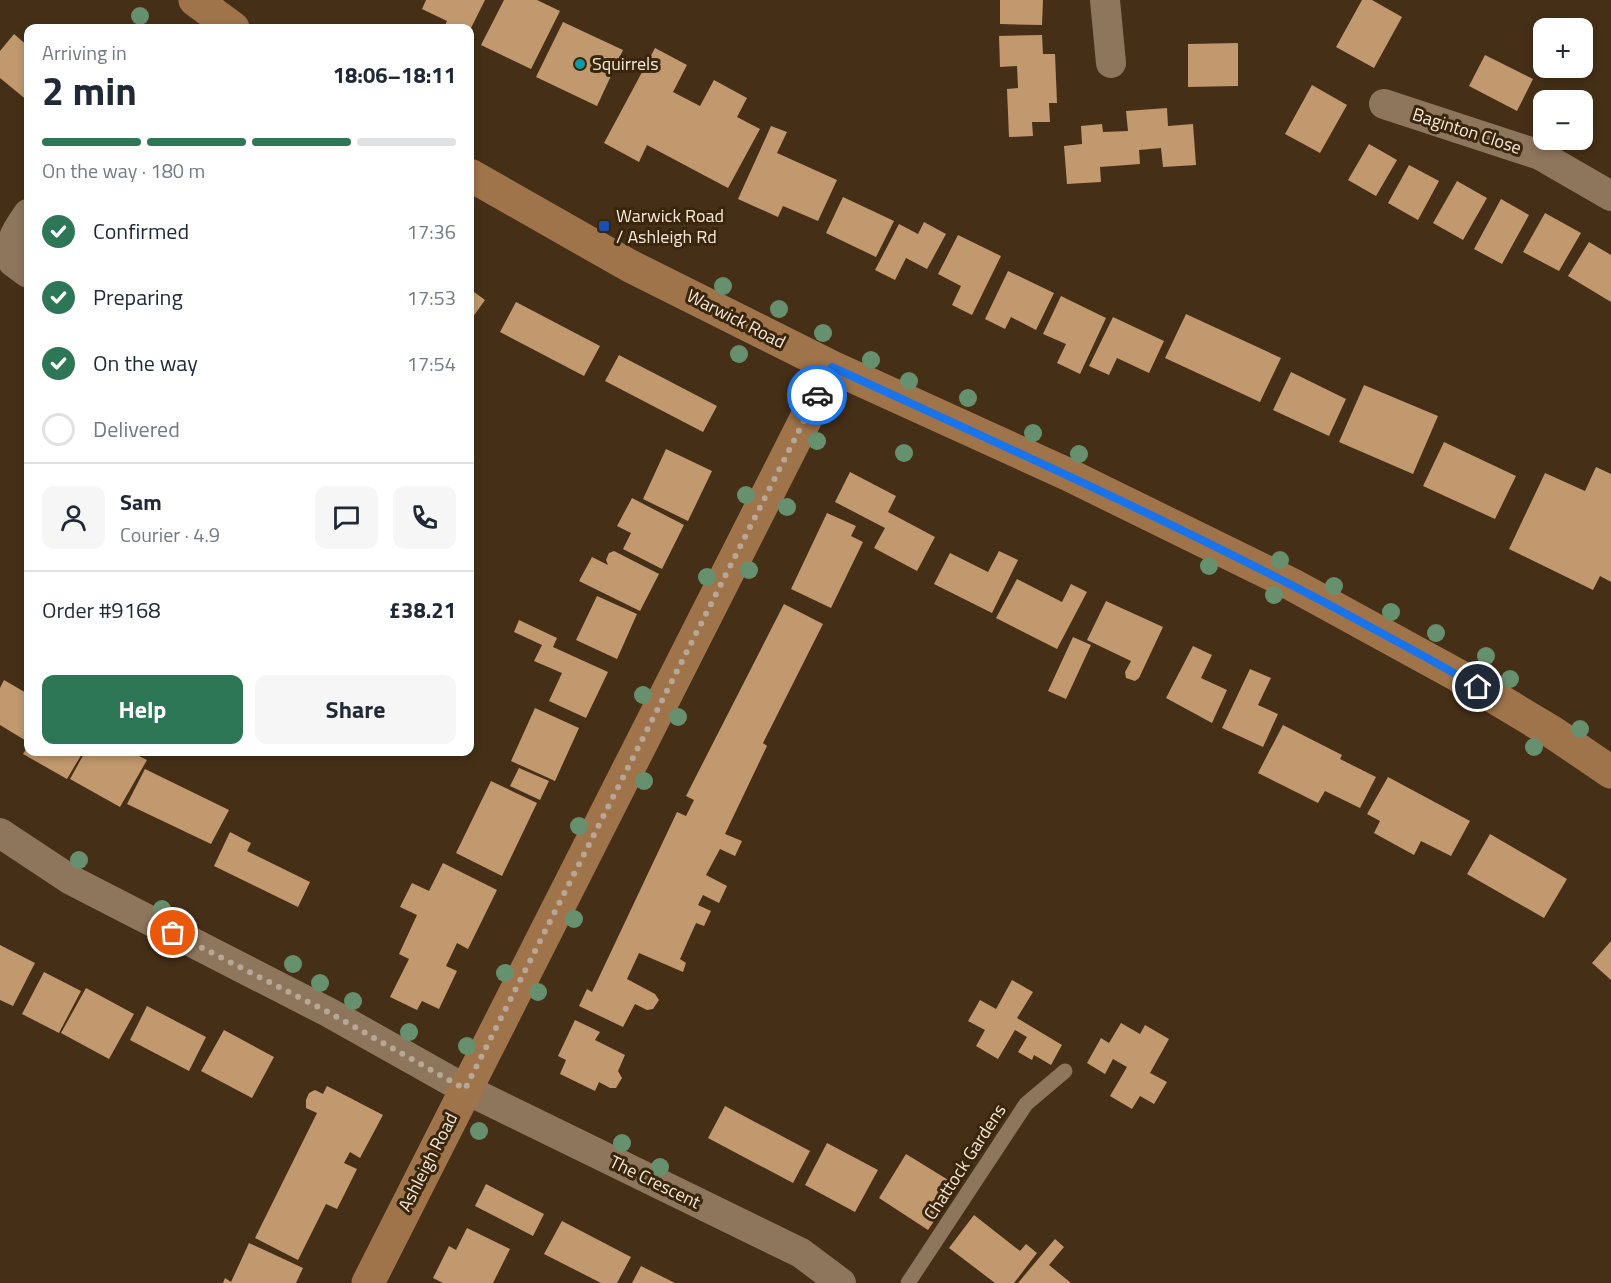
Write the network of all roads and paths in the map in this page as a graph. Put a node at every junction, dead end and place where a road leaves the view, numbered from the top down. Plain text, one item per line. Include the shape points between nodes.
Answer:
1 (195, 0) edge
2 (1105, 0) edge
3 (228, 24) edge
4 (1111, 63) dead end
5 (1384, 104) dead end
6 (474, 177) edge
7 (1611, 196) edge
8 (24, 220) edge
9 (24, 270) edge
10 (832, 367) junction
11 (1611, 772) edge
12 (0, 833) edge
13 (1065, 1071) dead end
14 (465, 1089) junction
15 (368, 1283) edge
16 (841, 1283) edge
17 (908, 1283) edge

1 - 3 main road
2 - 4 street
5 - 7 street, Baginton Close via 1540,155
6 - 10 main road, Warwick Road via 630,266
8 - 9 street via 10,248 13,262
10 - 11 main road, Warwick Road via 1067,474 1293,585 1459,676
10 - 14 main road, Ashleigh Road
12 - 14 street, The Crescent via 70,880 328,1012
13 - 17 lane, Chattock Gardens via 1026,1104
14 - 15 main road, Ashleigh Road
14 - 16 street, The Crescent via 801,1253

